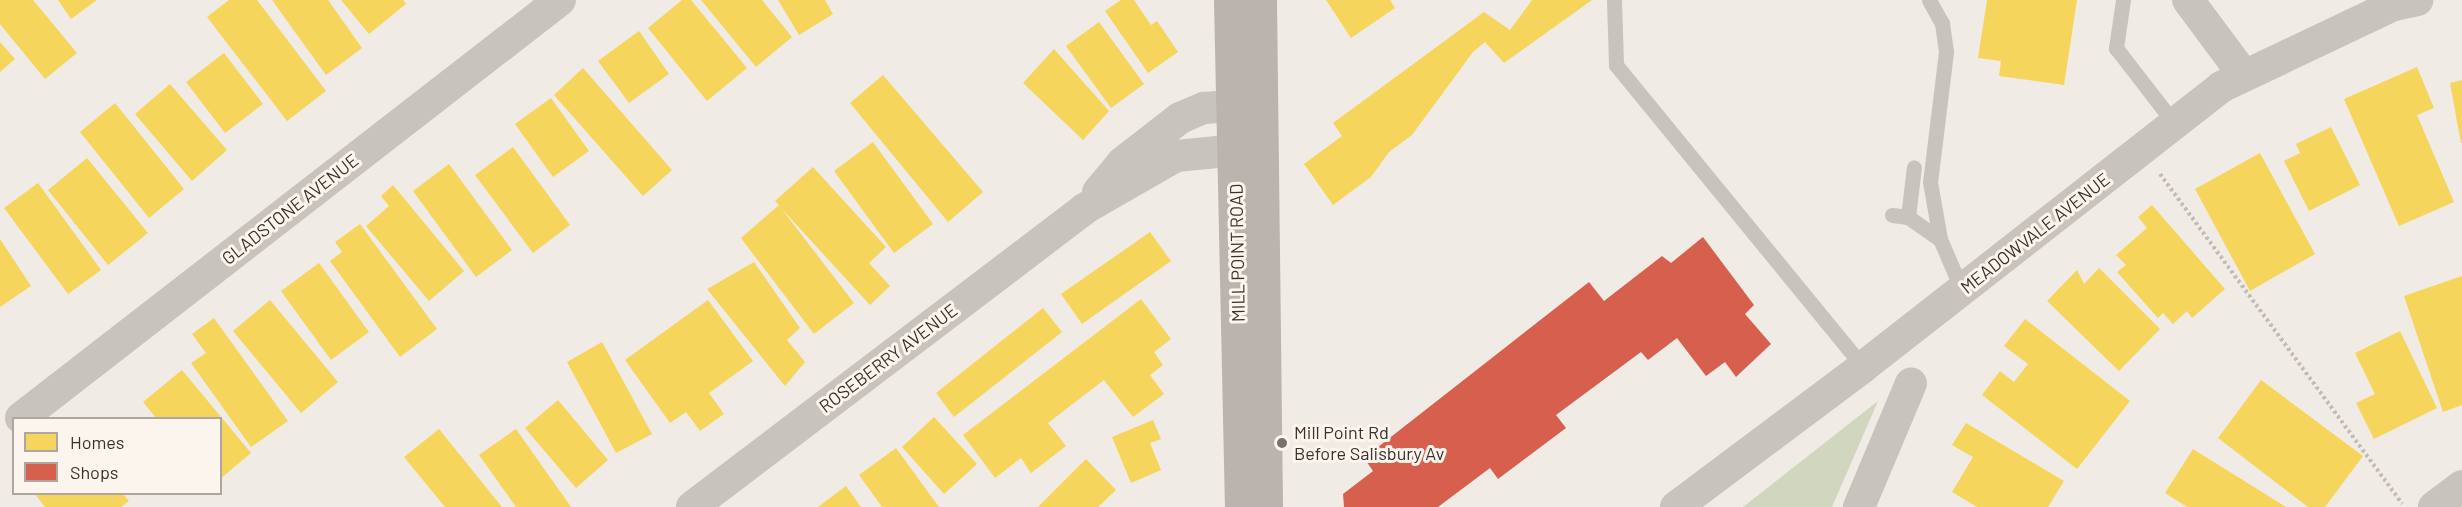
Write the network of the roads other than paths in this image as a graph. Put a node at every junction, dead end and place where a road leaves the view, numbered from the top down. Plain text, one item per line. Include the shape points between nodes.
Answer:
1 (560, 0) edge
2 (1230, 0) edge
3 (1260, 0) edge
4 (1614, 0) edge
5 (1929, 0) edge
6 (2123, 0) edge
7 (2188, 0) edge
8 (2417, 0) edge
9 (2243, 74) junction
10 (1247, 104) junction
11 (2174, 123) junction
12 (1248, 148) junction
13 (1914, 167) dead end
14 (1084, 209) junction
15 (1892, 214) dead end
16 (1908, 217) junction
17 (1940, 240) junction
18 (1962, 290) junction
19 (1863, 367) junction
20 (1911, 383) dead end
21 (22, 417) edge
22 (12, 426) edge
23 (0, 435) edge
24 (2462, 486) edge
25 (692, 507) edge
26 (1241, 507) edge
27 (1266, 507) edge
28 (1676, 507) edge
29 (1859, 507) edge
30 (2434, 507) edge

1 - 21 street, GLADSTONE AVENUE
2 - 10 main road, MILL POINT ROAD
3 - 10 main road, MILL POINT ROAD
4 - 19 lane via 1616,65
5 - 17 lane via 1942,23 1946,52 1930,182
6 - 11 lane via 2116,48
7 - 9 street
8 - 9 street, MEADOWVALE AVENUE via 2394,5
9 - 11 street, MEADOWVALE AVENUE
10 - 12 main road, MILL POINT ROAD
10 - 14 street, ROSEBERRY AVENUE via 1204,108 1180,118 1122,163
11 - 18 street, MEADOWVALE AVENUE
12 - 14 street, ROSEBERRY AVENUE via 1176,156
12 - 26 main road, MILL POINT ROAD
12 - 27 main road, MILL POINT ROAD
13 - 16 lane
14 - 25 street, ROSEBERRY AVENUE
15 - 16 lane
16 - 17 lane
17 - 18 lane
18 - 19 street, MEADOWVALE AVENUE
19 - 28 street, MEADOWVALE AVENUE
20 - 29 street
22 - 23 street
24 - 30 street

